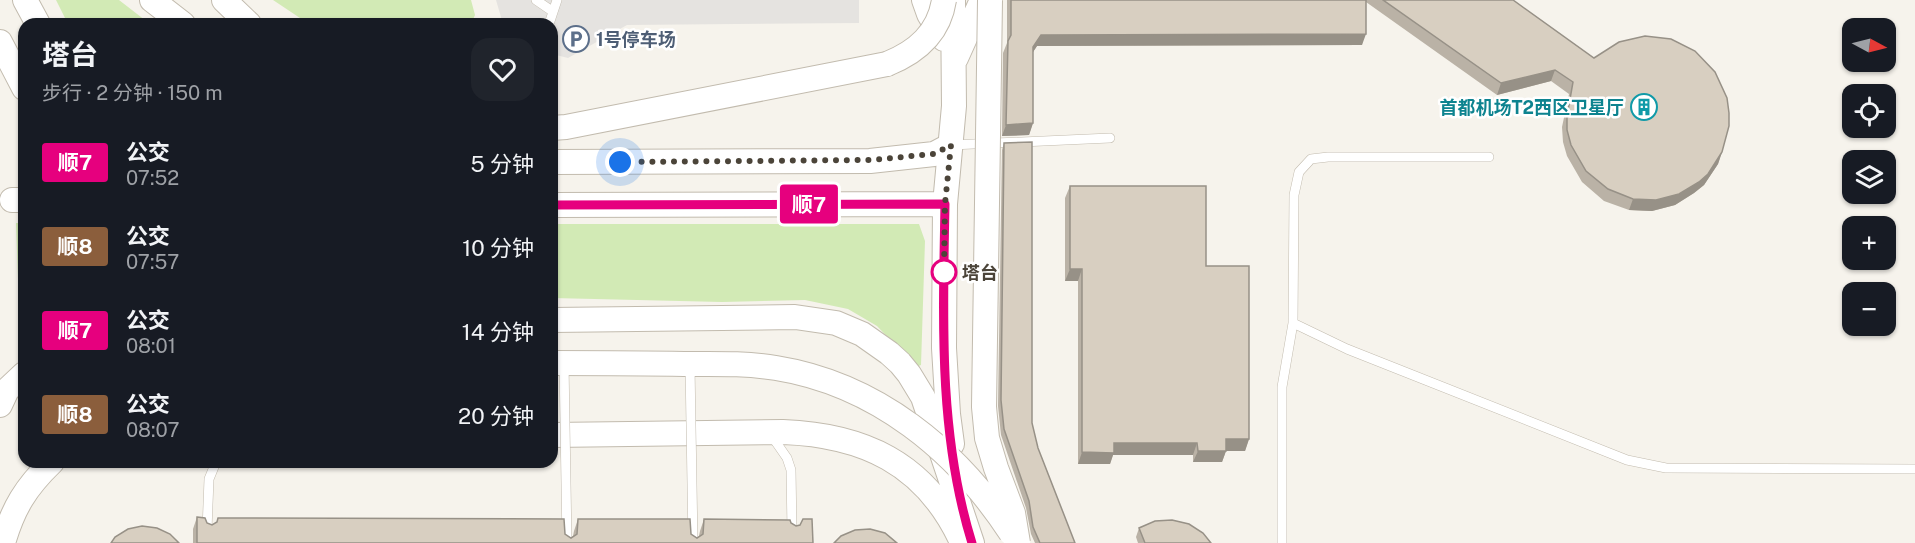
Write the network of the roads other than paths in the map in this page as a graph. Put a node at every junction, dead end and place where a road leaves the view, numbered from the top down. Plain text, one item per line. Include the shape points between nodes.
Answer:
1 (25, 0) edge
2 (152, 0) edge
3 (224, 0) edge
4 (536, 0) edge
5 (557, 0) edge
6 (924, 0) edge
7 (944, 0) edge
8 (953, 0) edge
9 (982, 0) edge
10 (990, 0) edge
11 (552, 11) junction
12 (35, 18) edge
13 (175, 18) edge
14 (243, 18) edge
15 (550, 18) edge
16 (0, 42) edge
17 (954, 63) junction
18 (18, 76) edge
19 (558, 127) edge
20 (1110, 138) dead end
21 (951, 145) junction
22 (1489, 157) dead end
23 (558, 162) edge
24 (945, 204) junction
25 (558, 205) edge
26 (558, 320) edge
27 (1293, 323) junction
28 (558, 363) edge
29 (690, 364) junction
30 (18, 380) edge
31 (0, 405) edge
32 (769, 432) junction
33 (558, 435) edge
34 (46, 468) edge
35 (214, 468) edge
36 (1915, 469) edge
37 (963, 512) junction
38 (207, 530) edge
39 (792, 531) edge
40 (3, 543) edge
41 (567, 543) edge
42 (693, 543) edge
43 (962, 543) edge
44 (972, 543) edge
45 (1017, 543) edge
46 (1282, 543) edge

1 - 12 street
2 - 13 street
3 - 14 street
4 - 11 lane
5 - 11 lane
6 - 17 street
7 - 19 street, bridge via 939,18 923,43 887,64
8 - 17 street
9 - 17 street
10 - 45 street, bridge via 985,423 991,453 1013,513
11 - 15 lane
16 - 18 street
17 - 21 street
20 - 21 lane
21 - 23 street via 934,154 870,160
21 - 24 street
22 - 27 lane via 1311,159 1299,172 1294,195
24 - 25 street
24 - 37 street via 945,381
26 - 37 street via 795,317 849,327 889,352 916,385
27 - 36 lane via 1347,349 1647,465
27 - 46 lane via 1282,387
28 - 29 street, bridge
28 - 41 lane, bridge
29 - 42 lane, bridge
29 - 45 street, bridge via 757,365 793,371 835,383 871,400 925,435 957,463 980,488
30 - 31 street
32 - 33 street
32 - 39 lane via 791,470
32 - 43 street via 799,432 852,441 887,456 936,498
34 - 40 street via 20,498
35 - 38 lane via 209,479
37 - 44 street

